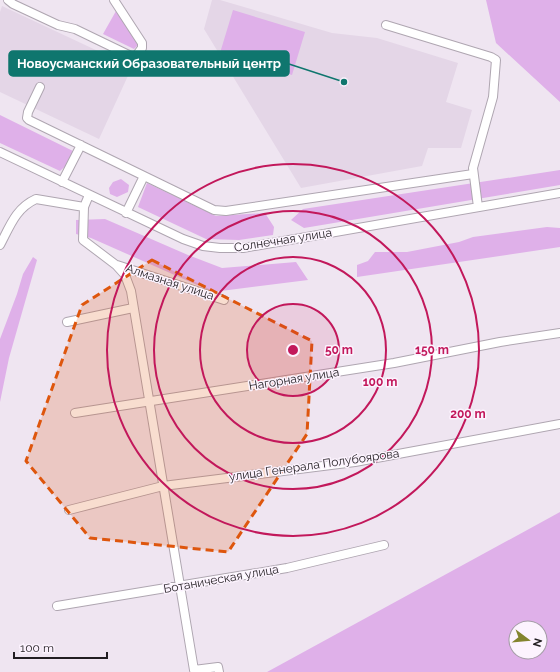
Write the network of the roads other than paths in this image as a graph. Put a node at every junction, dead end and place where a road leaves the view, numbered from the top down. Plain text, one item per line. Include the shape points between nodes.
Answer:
1 (8, 0) edge
2 (114, 0) edge
3 (386, 25) dead end
4 (40, 87) dead end
5 (81, 145) junction
6 (0, 152) edge
7 (473, 174) junction
8 (144, 176) junction
9 (62, 182) junction
10 (560, 193) edge
11 (89, 195) junction
12 (84, 207) junction
13 (478, 207) junction
14 (126, 213) junction
15 (0, 245) edge
16 (116, 265) junction
17 (224, 300) dead end
18 (133, 308) junction
19 (67, 322) dead end
20 (560, 333) edge
21 (149, 401) junction
22 (75, 413) dead end
23 (560, 424) edge
24 (163, 486) junction
25 (69, 510) dead end
26 (384, 545) dead end
27 (180, 586) junction
28 (57, 606) dead end
29 (193, 671) edge
30 (219, 672) edge

1 - 2 street via 58,25 75,29 131,56 136,56 142,48 142,43
3 - 7 street via 491,56 496,60 493,97 474,162
4 - 5 street via 27,118
5 - 8 street
5 - 9 street
6 - 9 street, Солнечная улица
7 - 8 street via 219,211
7 - 13 street
8 - 14 street
9 - 11 street, Солнечная улица
10 - 13 street, Солнечная улица
11 - 12 street
11 - 14 street, Солнечная улица
12 - 15 street via 36,199 29,202 19,210
12 - 16 street via 83,240
13 - 14 street, Солнечная улица via 243,248 203,246
16 - 17 street, Алмазная улица
16 - 18 street via 125,275
18 - 19 street
18 - 21 street
20 - 21 street, Нагорная улица via 394,363
21 - 22 street, Нагорная улица
21 - 24 street
23 - 24 street, улица Генерала Полубоярова via 355,462
24 - 25 street, улица Генерала Полубоярова
24 - 27 street
26 - 27 street, Ботаническая улица via 287,568
27 - 28 street, Ботаническая улица
27 - 29 street
29 - 30 street via 218,667

